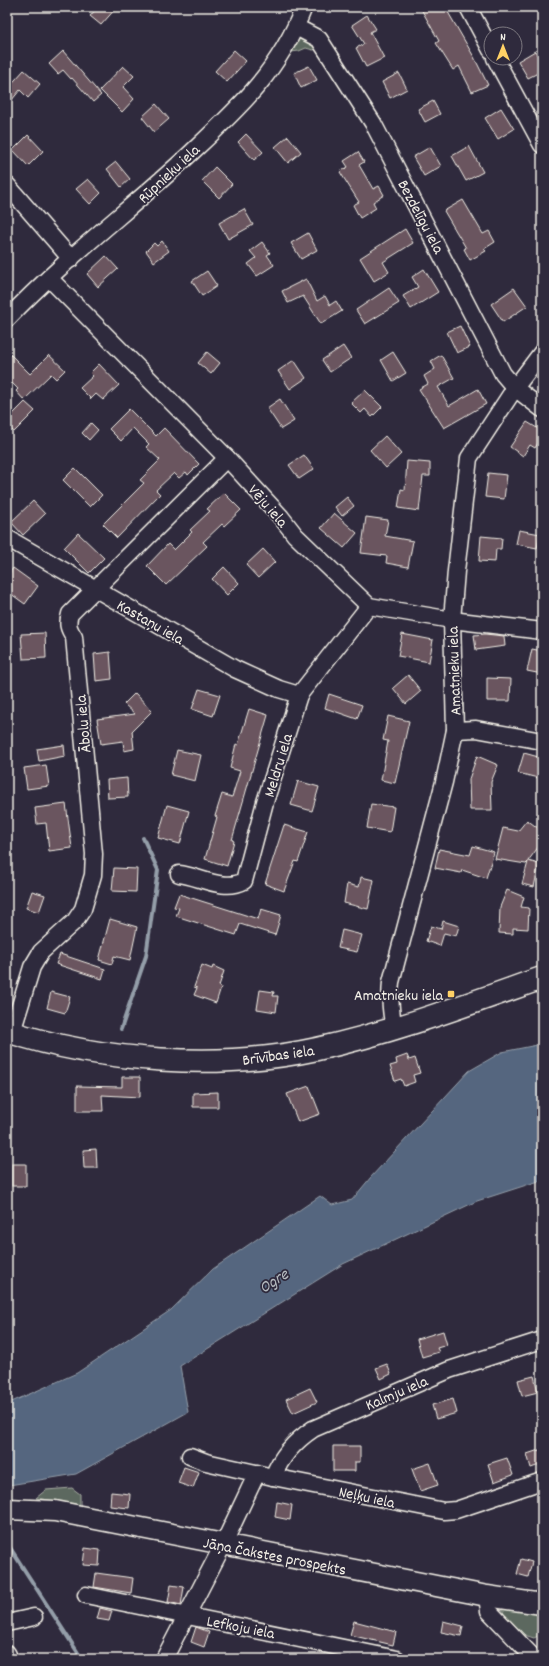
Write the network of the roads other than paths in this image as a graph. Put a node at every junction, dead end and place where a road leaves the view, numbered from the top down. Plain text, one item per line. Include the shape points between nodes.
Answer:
1 (304, 7) edge
2 (468, 7) edge
3 (296, 27) junction
4 (483, 35) edge
5 (499, 66) edge
6 (542, 145) edge
7 (7, 185) edge
8 (71, 259) junction
9 (49, 278) junction
10 (7, 319) edge
11 (542, 352) edge
12 (515, 388) junction
13 (542, 409) edge
14 (227, 458) junction
15 (7, 538) edge
16 (96, 590) junction
17 (369, 606) junction
18 (452, 620) junction
19 (542, 631) edge
20 (299, 695) junction
21 (455, 730) junction
22 (542, 741) edge
23 (179, 874) dead end
24 (542, 978) edge
25 (394, 1029) junction
26 (9, 1032) edge
27 (542, 1340) edge
28 (190, 1456) dead end
29 (257, 1473) junction
30 (273, 1477) junction
31 (542, 1481) edge
32 (7, 1509) edge
33 (223, 1545) junction
34 (86, 1595) dead end
35 (487, 1596) junction
36 (542, 1604) edge
37 (186, 1615) junction
38 (34, 1617) dead end
39 (7, 1623) edge
40 (7, 1653) edge
41 (380, 1657) edge
42 (531, 1658) edge
43 (10, 1659) edge
44 (164, 1659) edge
45 (397, 1659) edge

1 - 3 street, Rūpnieku iela
2 - 4 street
3 - 8 street, Rūpnieku iela via 277,61 245,100 151,190
3 - 12 street, Bezdelīgu iela via 322,43 373,123 504,374
5 - 6 street
7 - 8 street
8 - 9 street, Rūpnieku iela
9 - 10 street, Rūpnieku iela
9 - 14 street, Vēju iela
11 - 12 street, Amatnieku iela
12 - 13 street, Bezdelīgu iela
12 - 18 street, Amatnieku iela via 469,458
14 - 16 street, Ābolu iela
14 - 17 street, Vēju iela via 295,535
15 - 16 street, Kastaņu iela
16 - 20 street, Kastaņu iela via 235,669
16 - 26 street, Ābolu iela via 70,614 68,622 68,628 74,638 94,854 93,875 82,910 75,921 41,952 32,967
17 - 18 street
17 - 20 street, Meldru iela
18 - 19 street
18 - 21 street, Amatnieku iela
20 - 23 street, Meldru iela via 265,802 244,881 228,885
21 - 22 street via 476,729
21 - 25 street, Amatnieku iela via 444,782 391,982 390,1009
24 - 25 main road, Brīvības iela
25 - 26 main road, Brīvības iela via 318,1049 218,1061 122,1056
27 - 30 street, Kalmju iela via 449,1370 313,1428 298,1438 278,1465
28 - 29 street, Neļķu iela
29 - 30 street, Neļķu iela
29 - 33 street
30 - 31 street, Neļķu iela via 444,1511 456,1510
32 - 33 street, Jāņa Čakstes prospekts via 56,1511
33 - 35 street, Jāņa Čakstes prospekts
33 - 37 street
34 - 37 street, Lefkoju iela
35 - 36 street, Jāņa Čakstes prospekts
35 - 42 street via 490,1611
37 - 41 street, Lefkoju iela
37 - 44 street
38 - 39 street
40 - 43 street
41 - 45 street, Lefkoju iela

